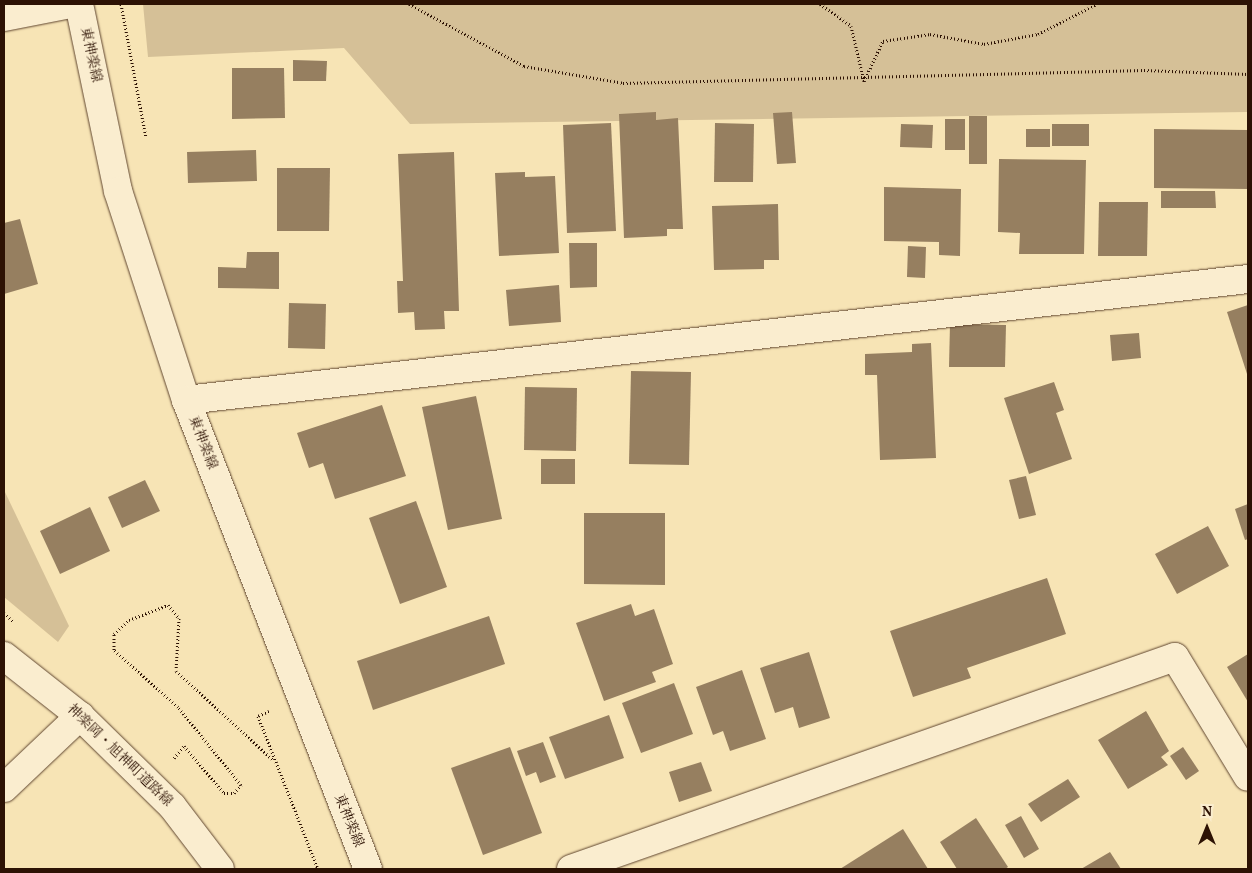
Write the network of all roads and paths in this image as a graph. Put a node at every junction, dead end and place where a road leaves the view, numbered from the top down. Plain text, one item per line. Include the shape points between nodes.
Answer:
1 (71, 4) edge
2 (80, 4) edge
3 (121, 4) edge
4 (409, 4) edge
5 (820, 4) edge
6 (1097, 4) edge
7 (4, 17) edge
8 (1248, 74) edge
9 (864, 80) junction
10 (148, 147) dead end
11 (1248, 279) edge
12 (186, 400) junction
13 (4, 613) edge
14 (19, 626) dead end
15 (4, 656) edge
16 (80, 716) junction
17 (258, 716) dead end
18 (165, 753) dead end
19 (273, 760) junction
20 (1248, 777) edge
21 (4, 788) edge
22 (220, 869) edge
23 (318, 869) edge
24 (368, 869) edge
25 (571, 869) edge

1 - 7 street
2 - 12 street, 東神楽線 via 118,192
3 - 10 path
4 - 9 path via 524,66 623,83
5 - 9 path via 851,26
6 - 9 path via 1038,34 984,44 930,34 883,41
8 - 9 path via 1144,70
11 - 12 street
12 - 24 street, 東神楽線
13 - 14 path
15 - 16 street, 神楽岡・旭神町道路線
16 - 21 street
16 - 22 street, 神楽岡・旭神町道路線 via 172,806
17 - 19 path
18 - 19 path via 172,760 184,746 224,793 234,793 241,785 178,707 114,650 114,634 129,620 168,605 179,618 176,671
19 - 23 path
20 - 25 street via 1175,657

